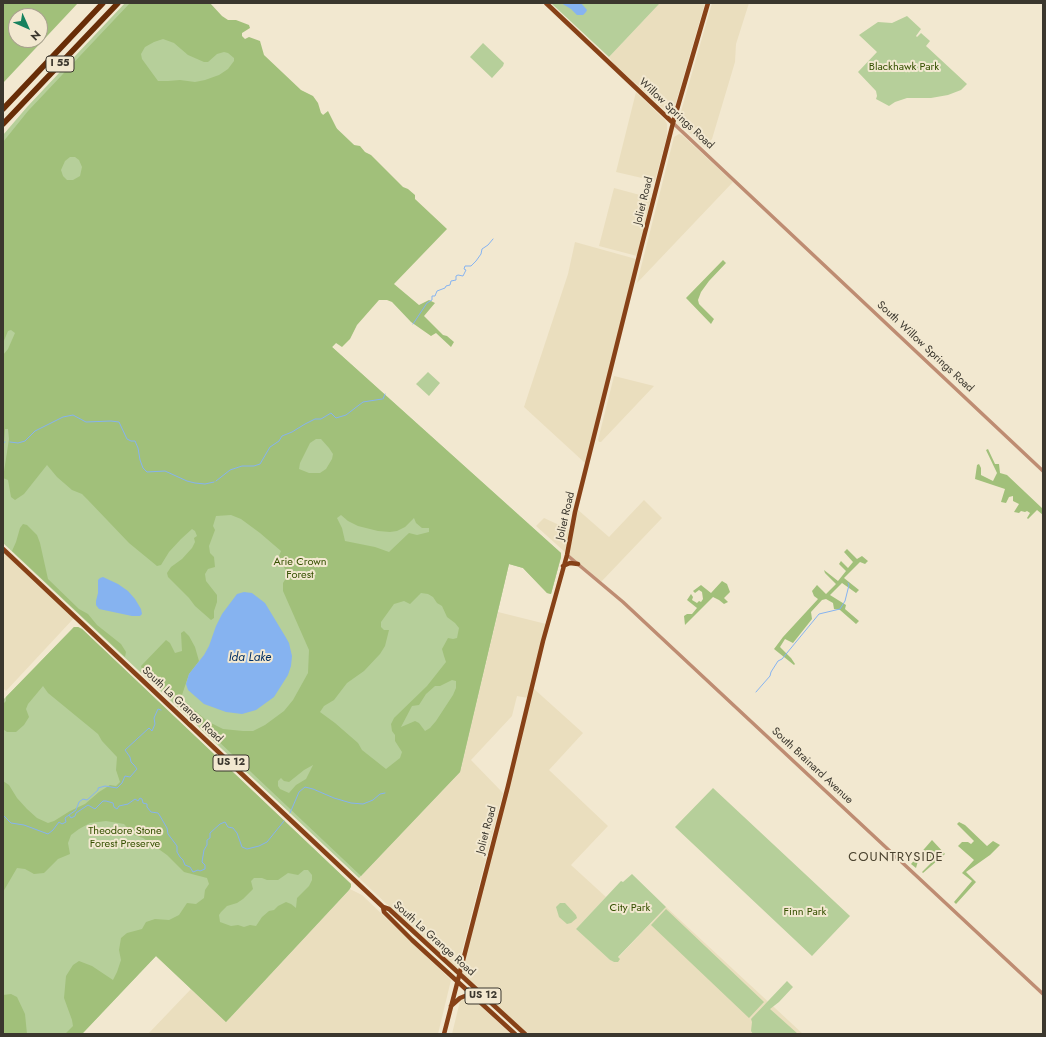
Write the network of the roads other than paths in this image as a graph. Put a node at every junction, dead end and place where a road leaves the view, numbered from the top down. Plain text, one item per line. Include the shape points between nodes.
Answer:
1 (103, 3) edge
2 (118, 3) edge
3 (546, 3) edge
4 (708, 3) edge
5 (3, 109) edge
6 (11, 116) junction
7 (673, 123) junction
8 (3, 124) edge
9 (3, 130) edge
10 (794, 237) joint
11 (1043, 471) edge
12 (3, 549) edge
13 (566, 555) junction
14 (578, 564) junction
15 (563, 566) junction
16 (383, 907) junction
17 (459, 974) junction
18 (457, 981) junction
19 (470, 994) junction
20 (1043, 994) edge
21 (451, 1006) junction
22 (444, 1034) edge
23 (515, 1034) edge
24 (525, 1034) edge

1 - 5 highway, I 55
2 - 6 highway, I 55
3 - 7 main road, Willow Springs Road
4 - 7 main road, Joliet Road
6 - 8 highway, I 55
6 - 9 highway
7 - 10 street, Willow Springs Road
7 - 13 main road, Joliet Road
10 - 11 street, South Willow Springs Road
12 - 16 main road, South La Grange Road / US 12
13 - 14 street, South Brainard Avenue
13 - 15 main road, Joliet Road
14 - 15 main road via 570,563
14 - 20 street, South Brainard Avenue via 623,602
15 - 17 main road, Joliet Road
16 - 17 main road, South La Grange Road / US 12
16 - 18 main road, South La Grange Road / US 12 via 384,912
17 - 18 main road, Joliet Road
17 - 24 main road, South La Grange Road / US 12
18 - 19 main road, South La Grange Road / US 12
18 - 21 main road, Joliet Road
19 - 21 main road
19 - 23 main road, South La Grange Road / US 12
21 - 22 main road, Joliet Road

